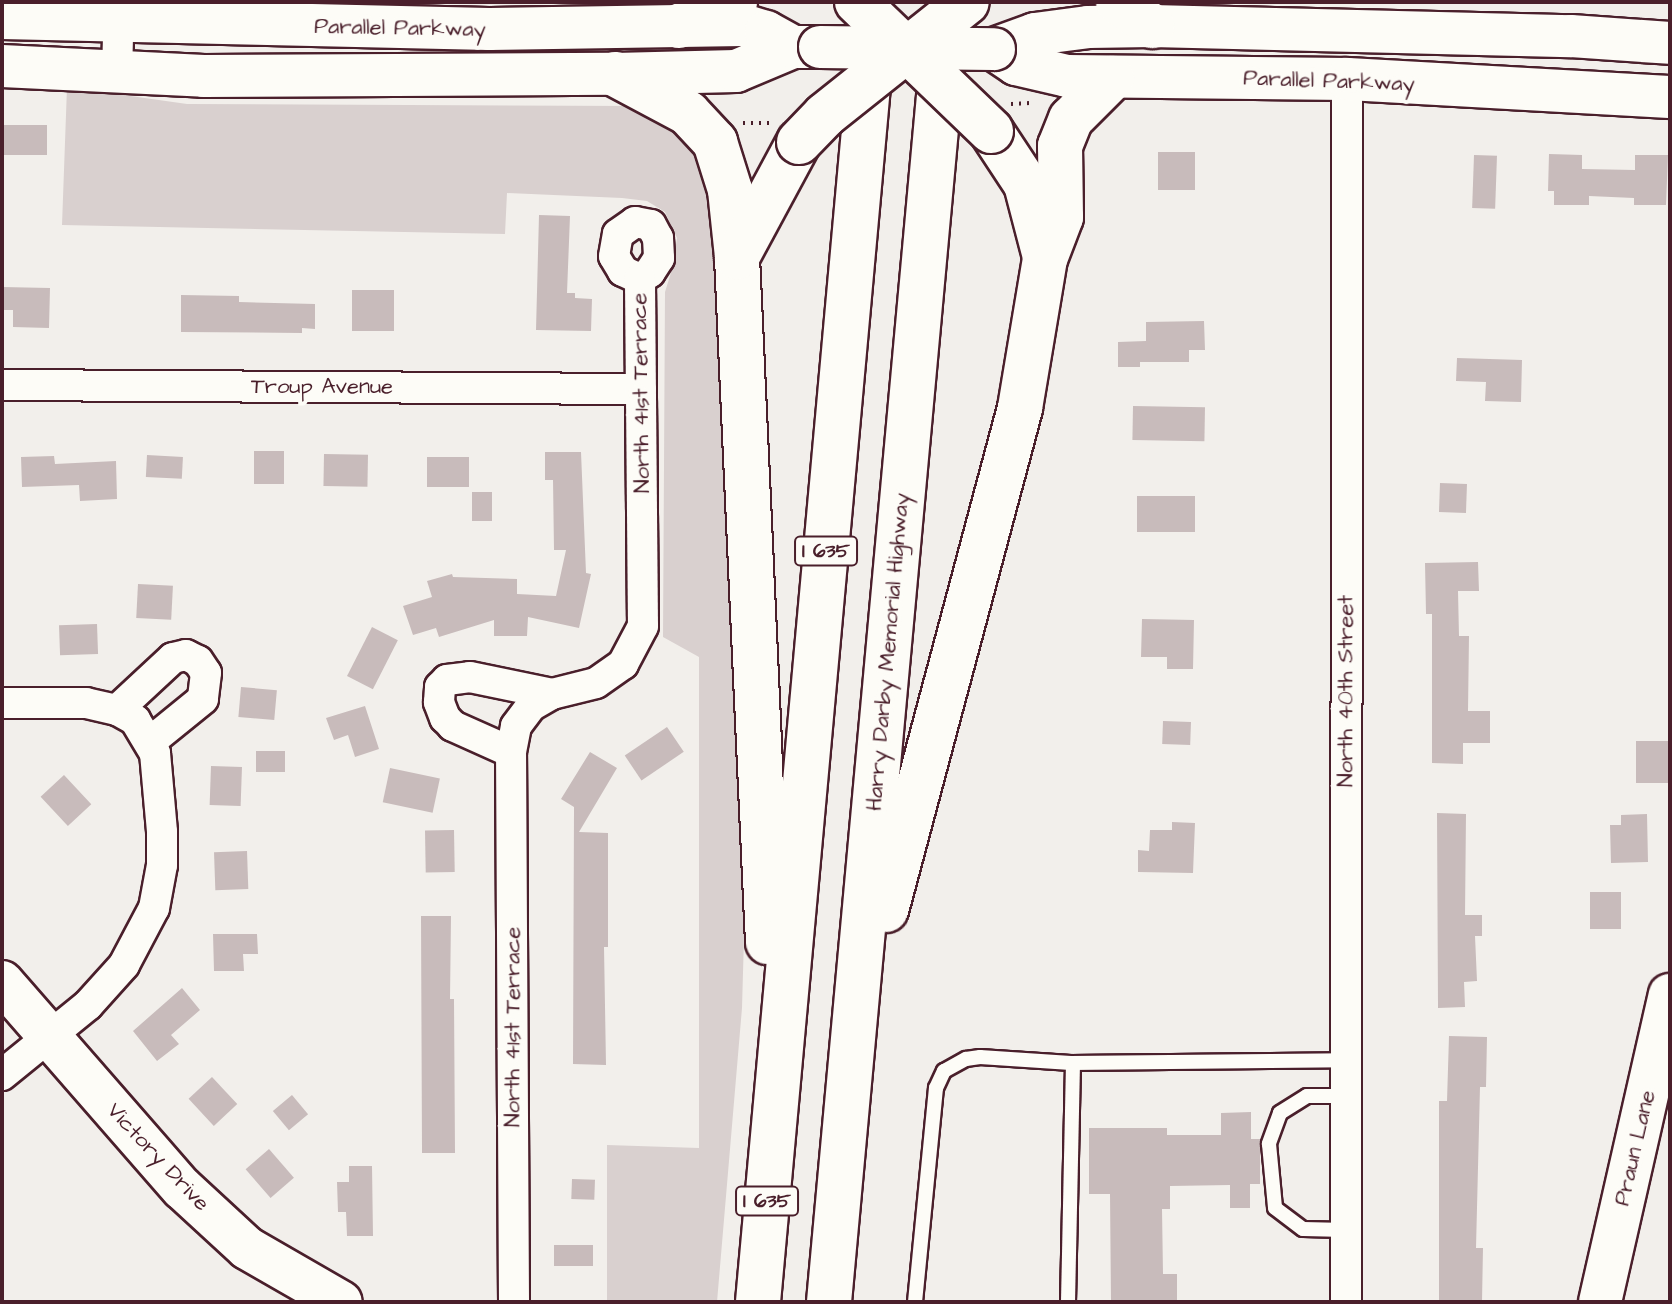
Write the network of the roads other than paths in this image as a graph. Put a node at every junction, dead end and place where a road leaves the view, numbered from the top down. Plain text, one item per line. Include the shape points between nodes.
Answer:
1 (735, 2) edge
2 (857, 2) edge
3 (875, 2) edge
4 (947, 2) edge
5 (967, 2) edge
6 (118, 12) edge
7 (1135, 14) edge
8 (490, 16) edge
9 (1298, 16) edge
10 (2, 18) edge
11 (679, 26) junction
12 (1670, 43) edge
13 (807, 47) junction
14 (906, 48) junction
15 (994, 49) junction
16 (2, 66) edge
17 (117, 73) junction
18 (615, 74) junction
19 (1112, 78) junction
20 (1347, 79) junction
21 (1670, 97) edge
22 (737, 257) junction
23 (1045, 259) junction
24 (640, 279) dead end
25 (2, 385) edge
26 (641, 389) junction
27 (552, 694) junction
28 (2, 703) edge
29 (134, 724) junction
30 (511, 752) junction
31 (2, 982) edge
32 (1670, 995) edge
33 (854, 1028) junction
34 (51, 1037) junction
35 (1345, 1060) junction
36 (1073, 1063) junction
37 (2, 1075) edge
38 (1345, 1096) junction
39 (777, 1100) junction
40 (1346, 1230) junction
41 (341, 1302) edge
42 (514, 1302) edge
43 (758, 1302) edge
44 (829, 1302) edge
45 (915, 1302) edge
46 (1068, 1302) edge
47 (1346, 1302) edge
48 (1600, 1302) edge

1 - 11 highway
2 - 14 highway, bridge
3 - 39 highway, I 635
4 - 33 highway, Harry Darby Memorial Highway
5 - 14 highway, bridge
6 - 8 main road, Parallel Parkway
6 - 10 main road, Parallel Parkway
6 - 17 street
7 - 9 main road, Parallel Parkway
7 - 15 main road, Parallel Parkway
8 - 11 main road, Parallel Parkway
9 - 12 main road, Parallel Parkway
11 - 13 main road, Parallel Parkway via 743,25
13 - 14 main road, Parallel Parkway, bridge
13 - 18 main road, Parallel Parkway via 736,71
14 - 15 main road, Parallel Parkway, bridge
14 - 22 highway, bridge via 825,115 786,132
14 - 23 highway, bridge via 999,117 1026,184
15 - 19 main road, Parallel Parkway via 1016,64 1067,76
16 - 17 main road, Parallel Parkway
17 - 18 main road, Parallel Parkway
18 - 22 highway via 688,113 715,142 730,190
19 - 20 main road, Parallel Parkway
19 - 23 highway via 1071,119 1060,146 1061,217
20 - 21 main road, Parallel Parkway
20 - 35 street, North 40th Street
22 - 39 highway
23 - 33 highway via 1020,408
24 - 26 street, North 41st Terrace
25 - 26 street, Troup Avenue
26 - 27 street, North 41st Terrace via 643,626 623,664 596,683
27 - 30 street, North 41st Terrace via 531,706 516,726
27 - 30 street, North 41st Terrace via 470,677 447,680 440,687 439,702 453,726
28 - 29 street via 86,703
29 - 29 street via 203,699 206,673 198,661 186,655 173,658
29 - 34 street via 155,753 162,865 154,908 124,965
30 - 42 street, North 41st Terrace
31 - 34 main road, Victory Drive
32 - 48 main road, Praun Lane
33 - 44 highway, Harry Darby Memorial Highway
34 - 37 street
34 - 41 main road, Victory Drive via 182,1188 247,1248
35 - 36 lane
35 - 38 street, North 40th Street
36 - 45 lane via 980,1057 944,1071 936,1088
36 - 46 lane
38 - 40 street, North 40th Street
38 - 40 lane via 1307,1096 1289,1107 1280,1113 1269,1144 1275,1208 1303,1229
39 - 43 highway, I 635
40 - 47 street, North 40th Street

